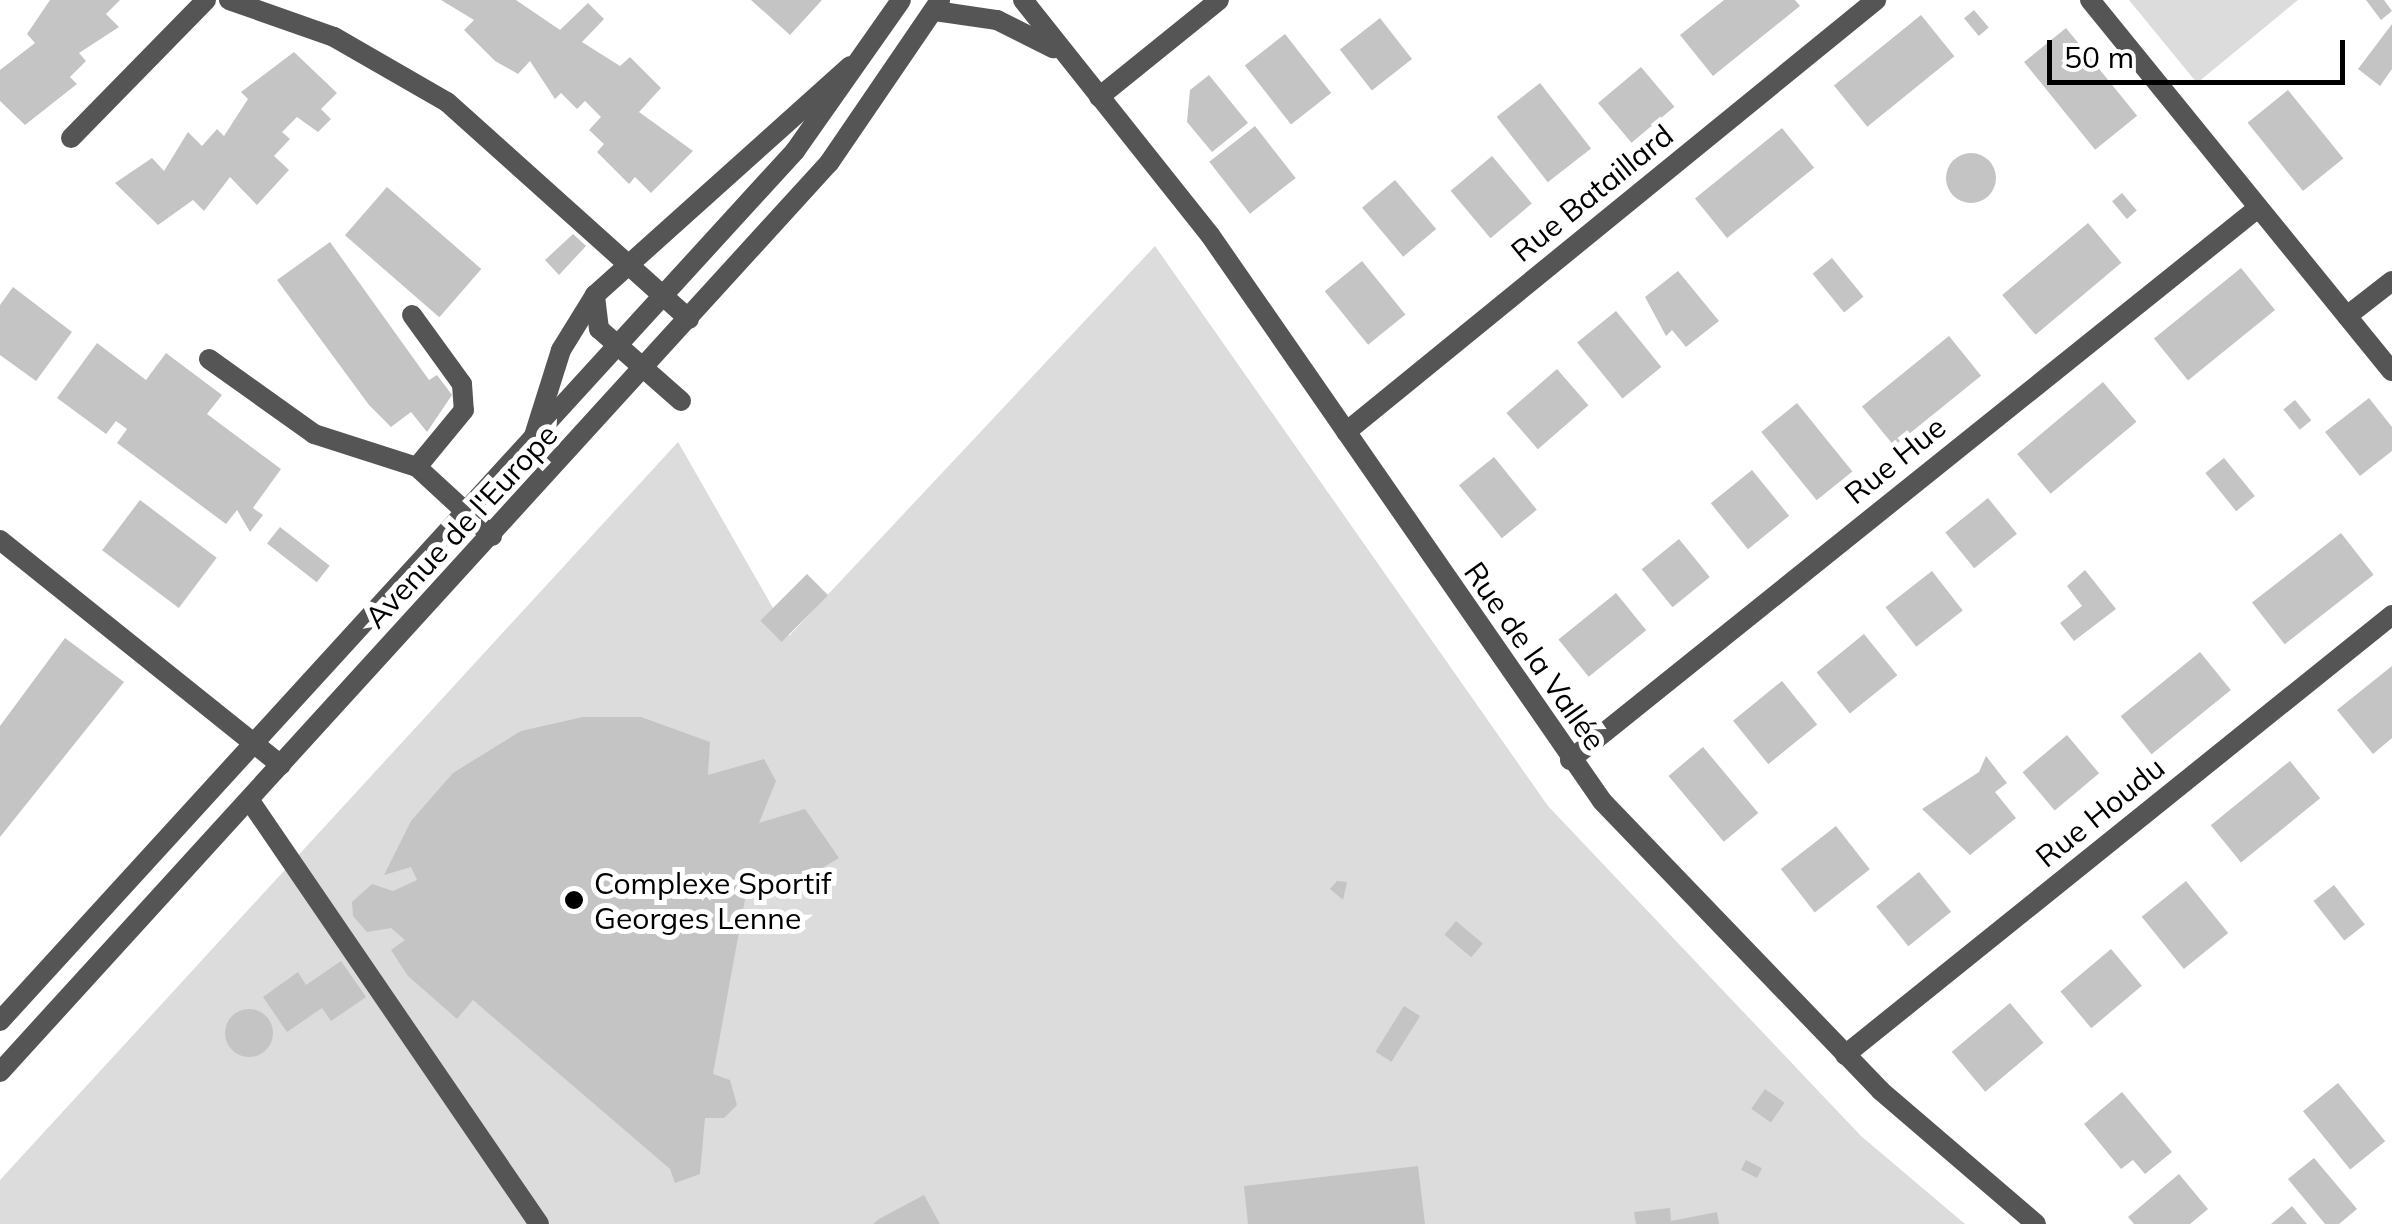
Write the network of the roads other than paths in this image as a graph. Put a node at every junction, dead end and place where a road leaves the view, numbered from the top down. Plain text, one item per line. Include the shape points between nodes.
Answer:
1 (206, 0) edge
2 (230, 0) edge
3 (901, 0) edge
4 (1022, 0) edge
5 (1219, 0) edge
6 (1876, 0) edge
7 (2090, 0) edge
8 (938, 5) edge
9 (875, 45) junction
10 (1062, 55) junction
11 (1099, 96) junction
12 (71, 138) dead end
13 (2258, 208) junction
14 (626, 262) junction
15 (2392, 281) edge
16 (595, 295) junction
17 (664, 296) junction
18 (412, 315) dead end
19 (2348, 316) junction
20 (689, 318) junction
21 (617, 347) junction
22 (209, 360) dead end
23 (643, 370) junction
24 (2392, 371) edge
25 (681, 400) dead end
26 (1346, 432) junction
27 (532, 440) junction
28 (417, 467) junction
29 (466, 512) junction
30 (492, 536) junction
31 (0, 540) edge
32 (2392, 615) edge
33 (254, 742) junction
34 (1570, 760) junction
35 (282, 766) junction
36 (250, 801) junction
37 (0, 1021) edge
38 (1845, 1055) junction
39 (0, 1072) edge
40 (540, 1224) edge
41 (2036, 1224) edge

1 - 12 street
2 - 14 street via 334,37 426,87
3 - 9 street, Avenue de l'Europe
4 - 10 street, Rue de la Vallée
5 - 11 street
6 - 26 street, Rue Bataillard
7 - 13 street
8 - 10 street, Rue de la Vallée via 998,20
8 - 20 street, Avenue de l'Europe via 848,141
9 - 14 street
9 - 17 street, Avenue de l'Europe via 816,126
10 - 11 street, Rue de la Vallée
11 - 26 street, Rue de la Vallée
13 - 19 street
13 - 34 street, Rue Hue
14 - 16 street
14 - 17 street
15 - 19 street
16 - 21 street via 595,321
16 - 27 street via 561,350
17 - 20 street
17 - 21 street, Avenue de l'Europe
18 - 28 street via 462,384 464,410
19 - 24 street
20 - 23 street, Avenue de l'Europe
21 - 23 street
21 - 27 street, Avenue de l'Europe
22 - 28 street via 314,434
23 - 25 street
23 - 30 street, Avenue de l'Europe
26 - 34 street, Rue de la Vallée
27 - 29 street, Avenue de l'Europe
28 - 29 street
29 - 30 street
29 - 33 street, Avenue de l'Europe
30 - 35 street, Avenue de l'Europe
31 - 33 street
32 - 38 street, Rue Houdu
33 - 35 street
33 - 37 street, Avenue de l'Europe
34 - 38 street, Rue de la Vallée
35 - 36 street, Avenue de l'Europe
36 - 39 street, Avenue de l'Europe
36 - 40 street
38 - 41 street, Rue de la Vallée

